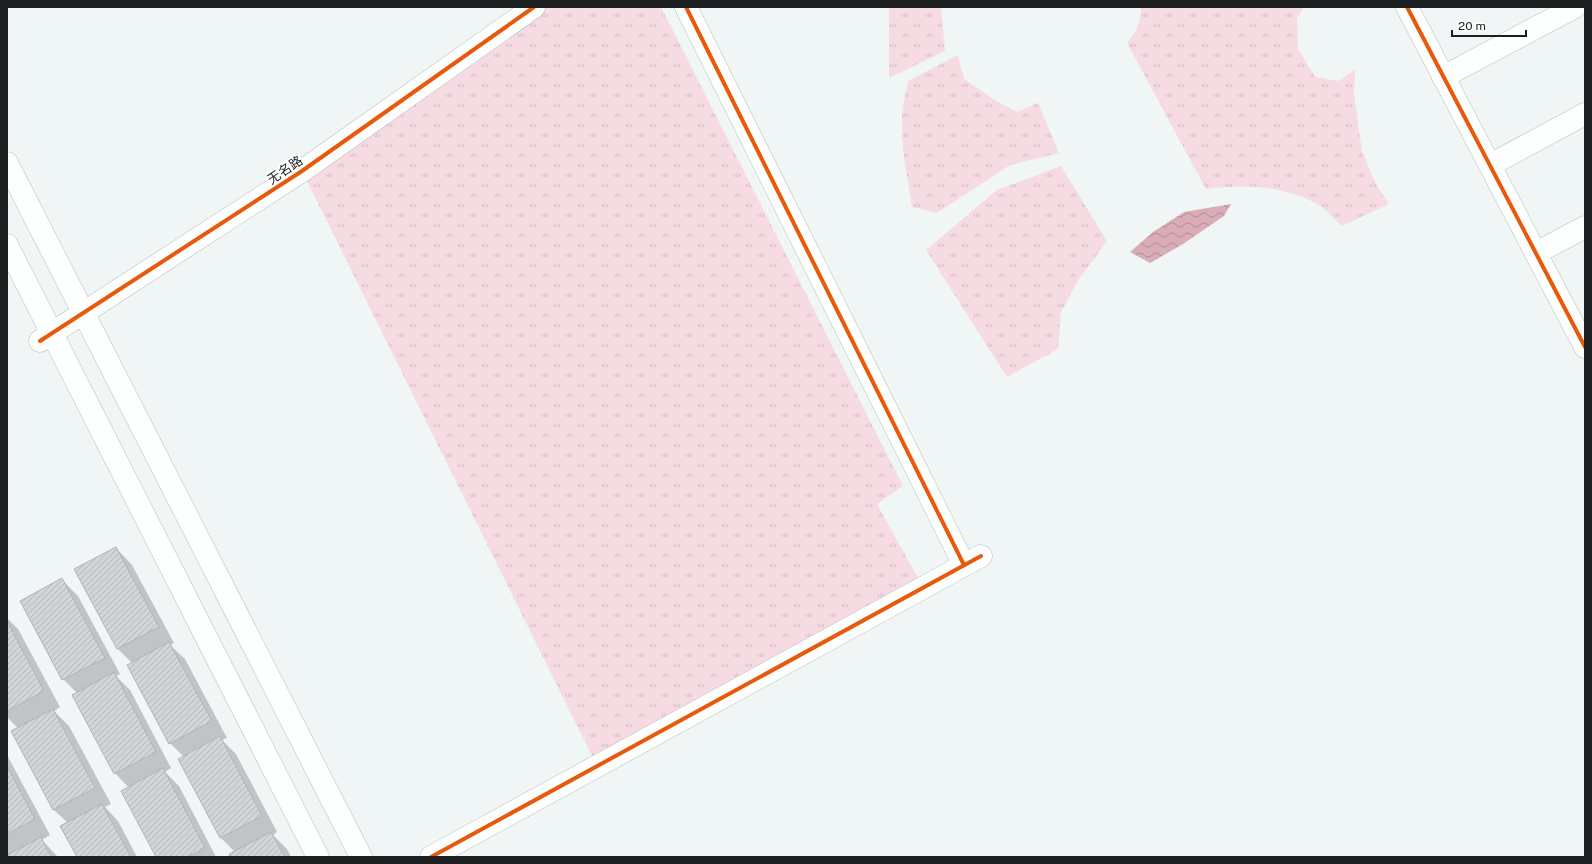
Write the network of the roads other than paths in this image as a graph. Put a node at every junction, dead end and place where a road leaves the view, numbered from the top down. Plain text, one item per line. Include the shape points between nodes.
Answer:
1 (534, 7) edge
2 (686, 7) edge
3 (1407, 7) edge
4 (1575, 7) edge
5 (1443, 76) junction
6 (1585, 114) edge
7 (7, 163) edge
8 (1490, 165) junction
9 (1585, 227) edge
10 (7, 245) edge
11 (1536, 253) junction
12 (84, 313) junction
13 (46, 337) junction
14 (1584, 344) edge
15 (318, 857) edge
16 (361, 857) edge
17 (431, 857) edge

1 - 12 street, 无名路 via 302,171
2 - 17 street via 973,560
3 - 5 street
4 - 5 street
5 - 8 street
6 - 8 street
7 - 12 street
8 - 11 street
9 - 11 street
10 - 13 street
11 - 14 street
12 - 13 street, 无名路
12 - 16 street
13 - 15 street

